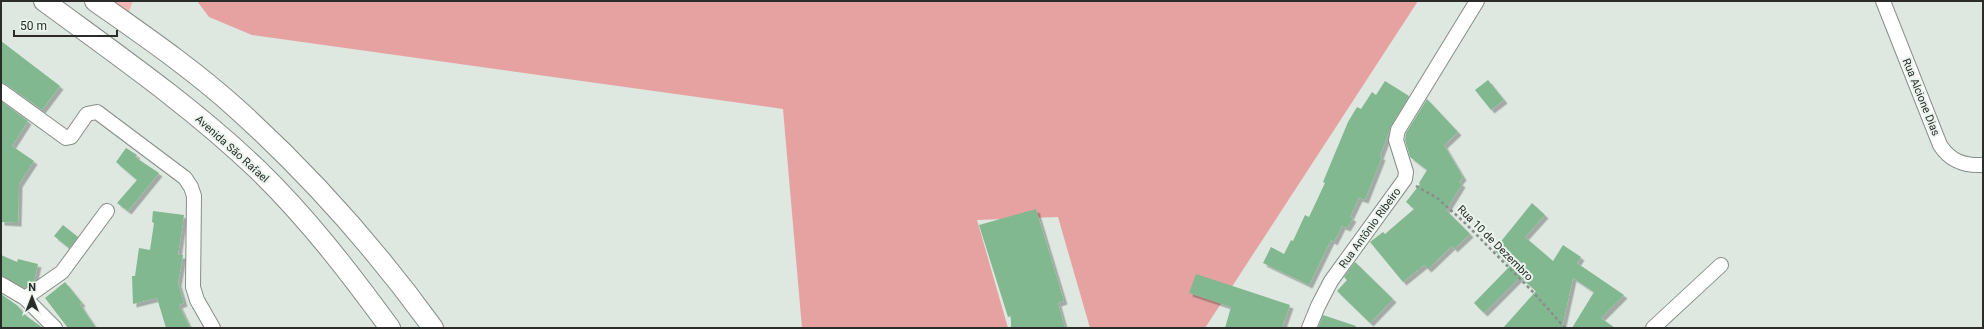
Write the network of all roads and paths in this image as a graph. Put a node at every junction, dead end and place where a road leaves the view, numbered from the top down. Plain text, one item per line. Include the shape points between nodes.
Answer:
1 (44, 1) edge
2 (95, 1) edge
3 (1476, 1) edge
4 (1883, 1) edge
5 (1, 91) edge
6 (1983, 165) edge
7 (1405, 179) junction
8 (107, 211) dead end
9 (1721, 265) dead end
10 (1, 284) edge
11 (25, 298) junction
12 (55, 328) edge
13 (213, 328) edge
14 (390, 328) edge
15 (433, 328) edge
16 (1309, 328) edge
17 (1565, 328) edge
18 (1653, 328) edge

1 - 14 main road, Avenida São Rafael via 172,96 256,168 317,234
2 - 15 main road via 169,54 236,108 315,183 365,241
3 - 7 street, Rua Antônio Ribeiro via 1398,130 1396,140 1406,172
4 - 6 street, Rua Alcione Dias via 1946,155 1956,161
5 - 13 street via 66,138 71,137 87,114 97,112 185,178 194,196 193,287 197,300
7 - 16 street, Rua Antônio Ribeiro via 1331,281
7 - 17 path, Rua 10 de Dezembro via 1437,198 1463,221
8 - 11 street via 62,272
9 - 18 street
10 - 11 street
11 - 12 street

